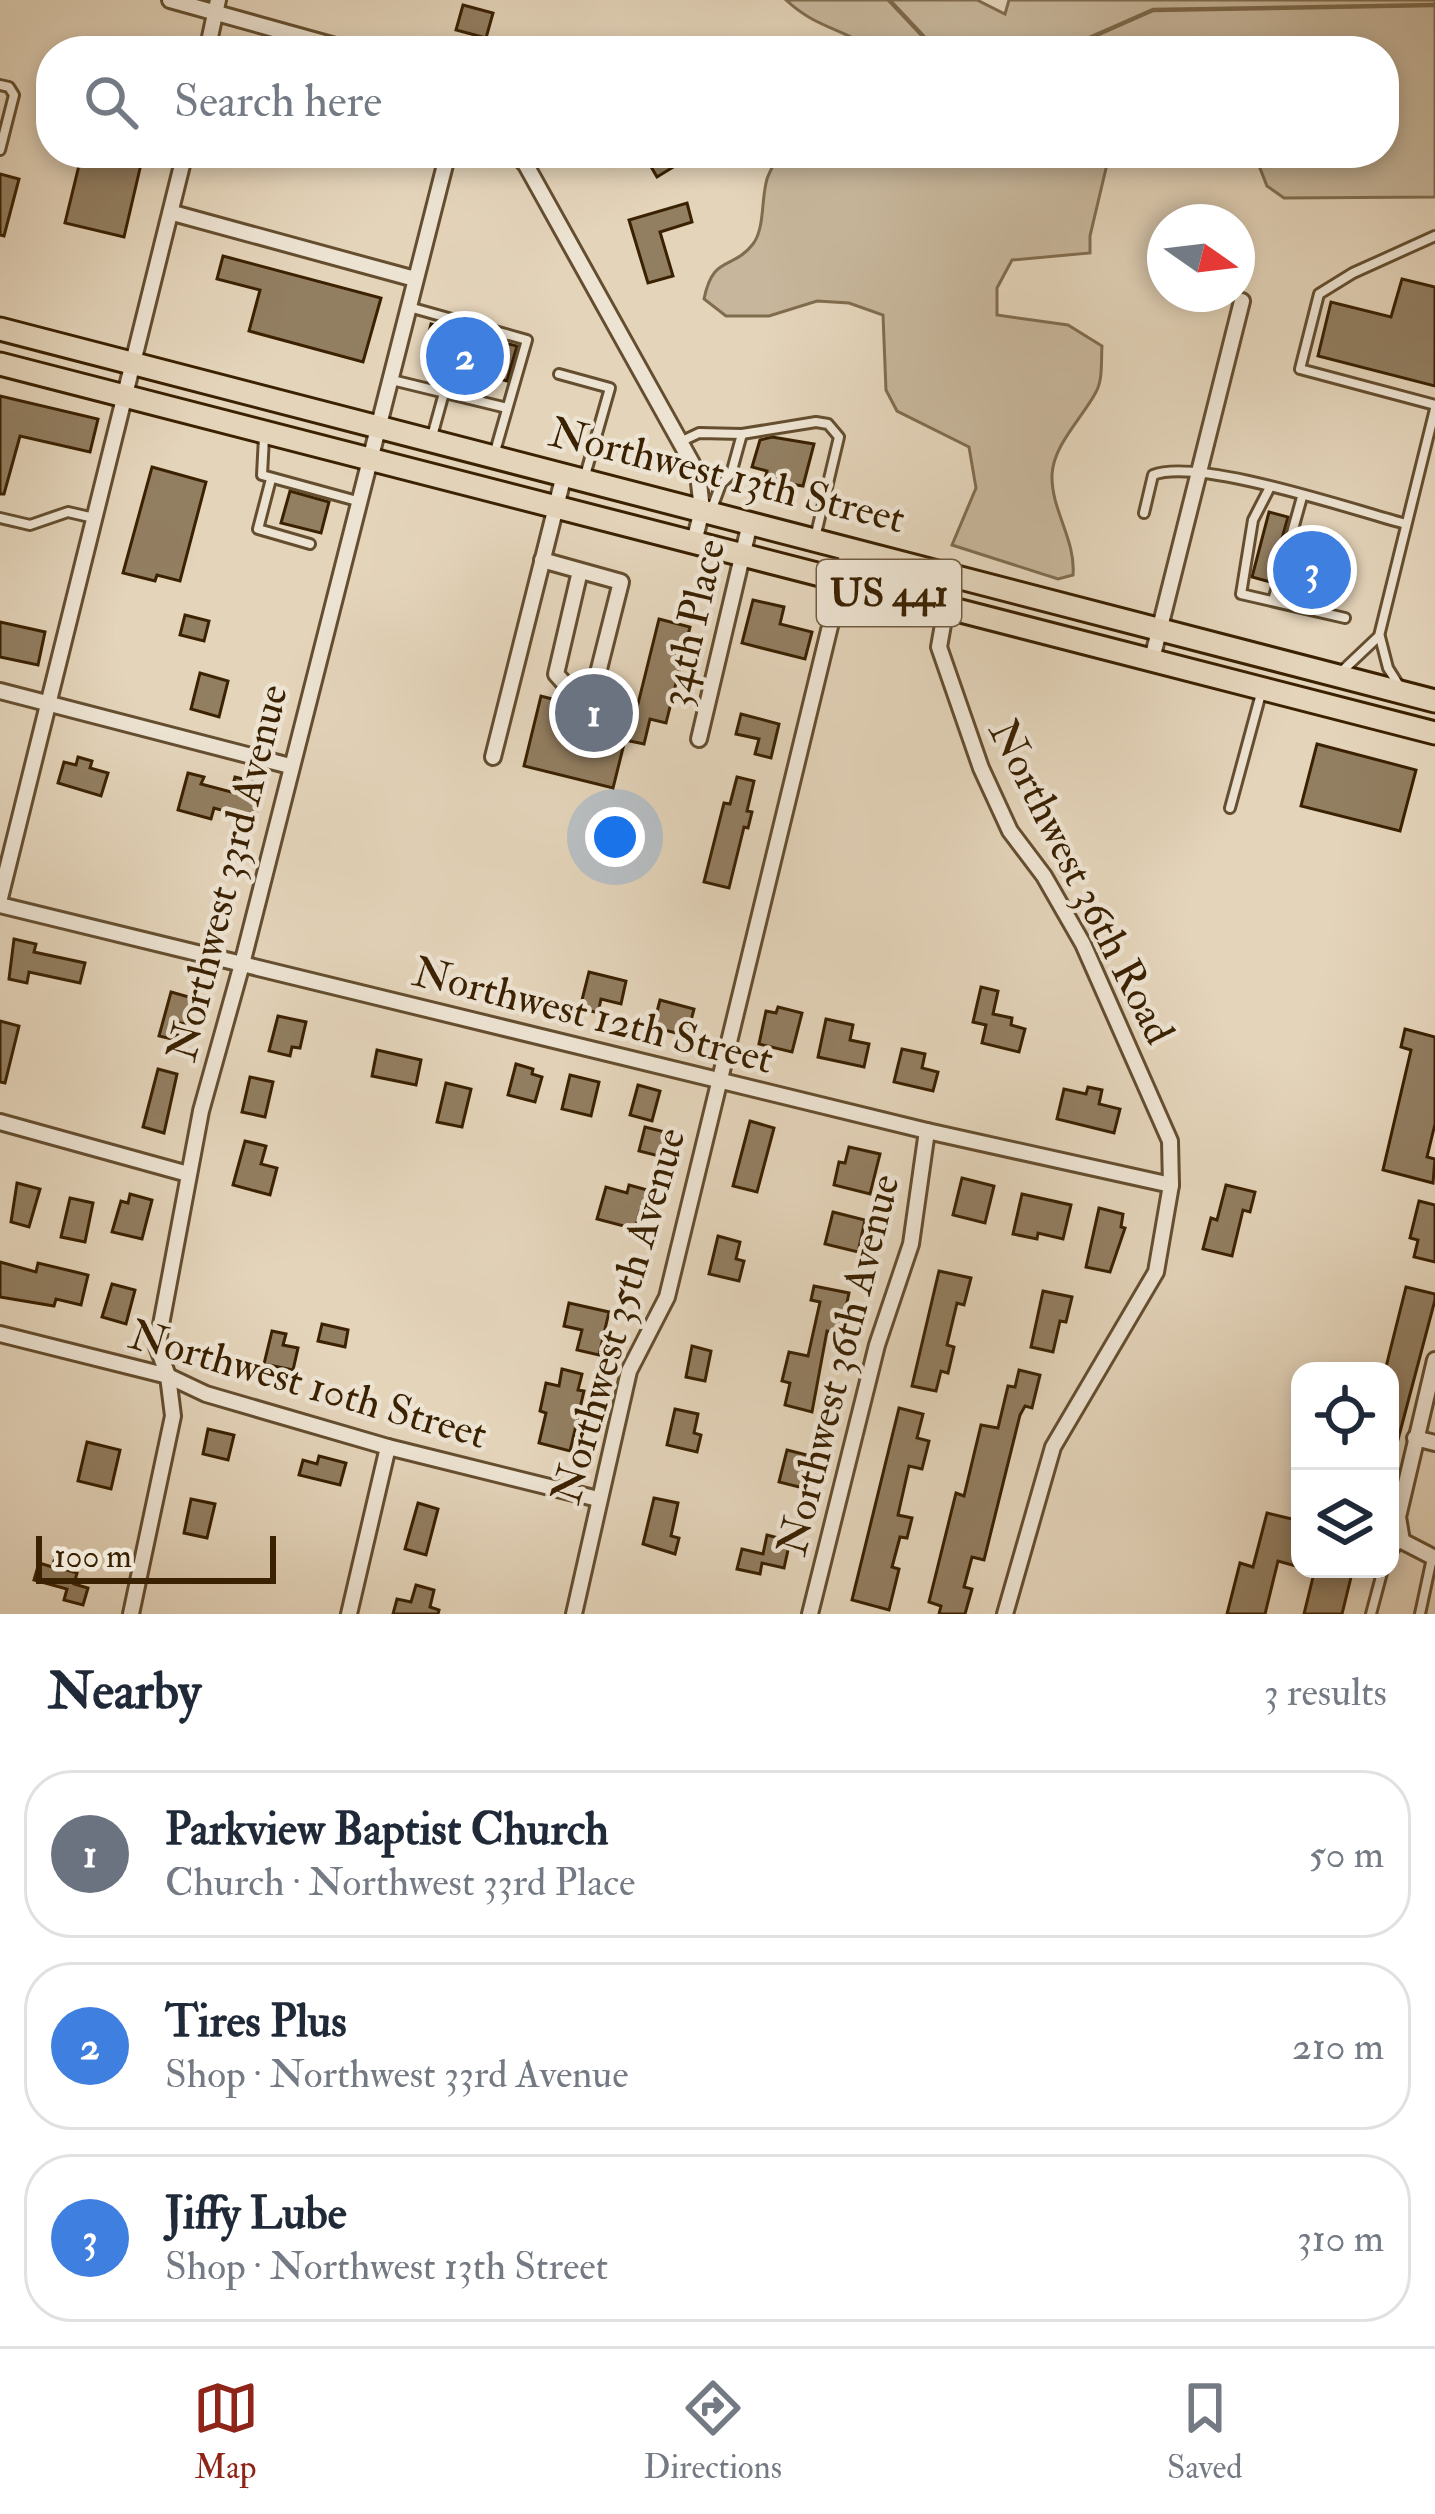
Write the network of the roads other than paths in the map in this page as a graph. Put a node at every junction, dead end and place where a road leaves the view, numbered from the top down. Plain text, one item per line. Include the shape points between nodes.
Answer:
1 (170, 0) edge
2 (217, 6) edge
3 (210, 36) edge
4 (308, 36) edge
5 (0, 85) edge
6 (0, 150) edge
7 (182, 168) edge
8 (444, 168) edge
9 (525, 168) edge
10 (172, 213) junction
11 (1435, 236) edge
12 (415, 279) junction
13 (408, 307) junction
14 (1239, 312) edge
15 (0, 329) edge
16 (0, 364) edge
17 (135, 364) junction
18 (559, 374) dead end
19 (389, 379) junction
20 (444, 392) junction
21 (126, 396) junction
22 (1435, 407) edge
23 (507, 408) junction
24 (376, 427) junction
25 (265, 432) junction
26 (742, 434) junction
27 (431, 441) junction
28 (680, 442) junction
29 (494, 457) junction
30 (368, 458) junction
31 (1199, 472) junction
32 (574, 477) junction
33 (271, 479) junction
34 (1269, 489) junction
35 (1302, 497) junction
36 (357, 501) junction
37 (555, 507) junction
38 (706, 511) junction
39 (1144, 513) dead end
40 (0, 518) edge
41 (95, 518) junction
42 (750, 523) junction
43 (1406, 524) junction
44 (814, 539) junction
45 (694, 542) junction
46 (310, 544) dead end
47 (849, 548) junction
48 (742, 554) junction
49 (542, 560) junction
50 (580, 571) junction
51 (952, 574) junction
52 (841, 580) junction
53 (1273, 602) junction
54 (945, 607) junction
55 (1345, 618) dead end
56 (1160, 628) junction
57 (1379, 636) junction
58 (1152, 659) junction
59 (1336, 675) junction
60 (1262, 688) junction
61 (0, 691) edge
62 (1405, 693) junction
63 (1435, 701) edge
64 (48, 704) junction
65 (1435, 733) edge
66 (699, 739) dead end
67 (493, 757) dead end
68 (290, 766) junction
69 (1230, 808) dead end
70 (0, 902) edge
71 (242, 964) junction
72 (719, 1081) junction
73 (0, 1122) edge
74 (927, 1131) junction
75 (188, 1174) junction
76 (1171, 1185) junction
77 (0, 1334) edge
78 (1435, 1360) edge
79 (168, 1376) junction
80 (1415, 1438) junction
81 (1435, 1443) edge
82 (388, 1448) junction
83 (598, 1498) junction
84 (1402, 1540) junction
85 (1399, 1544) edge
86 (1433, 1557) edge
87 (1381, 1578) edge
88 (131, 1614) edge
89 (350, 1614) edge
90 (574, 1614) edge
91 (810, 1614) edge
92 (1005, 1614) edge
93 (1371, 1614) edge
94 (1420, 1614) edge

1 - 2 street
2 - 3 street
2 - 4 street
5 - 6 lane via 14,95
7 - 10 street
8 - 12 street, Northwest 33rd Avenue
9 - 28 street
10 - 12 street
10 - 17 street
11 - 22 lane via 1319,294 1300,369
12 - 13 street, Northwest 33rd Avenue
13 - 19 street, Northwest 33rd Avenue
13 - 23 lane via 526,340
14 - 31 street
15 - 17 main road, Northwest 13th Street / US 441
16 - 21 main road, Northwest 13th Street / US 441
17 - 21 street
17 - 24 main road, Northwest 13th Street / US 441
18 - 32 lane via 610,388
19 - 20 lane
19 - 24 street, Northwest 33rd Avenue
20 - 23 lane
20 - 27 lane
21 - 25 main road, Northwest 13th Street / US 441
21 - 41 street
22 - 43 lane
23 - 29 lane
24 - 27 main road, Northwest 13th Street / US 441
24 - 30 street, Northwest 33rd Avenue
25 - 30 main road, Northwest 13th Street / US 441
25 - 33 lane via 260,466
26 - 28 lane via 699,433
26 - 38 lane via 731,474
26 - 44 lane via 816,422 839,437
27 - 29 main road, Northwest 13th Street / US 441
28 - 38 street
29 - 32 main road, Northwest 13th Street / US 441
30 - 36 street, Northwest 33rd Avenue
30 - 37 main road, Northwest 13th Street / US 441
31 - 34 lane
31 - 39 lane via 1153,475
31 - 56 street
32 - 37 street
32 - 38 main road, Northwest 13th Street / US 441
33 - 36 lane
33 - 46 lane via 258,530
34 - 35 lane
34 - 53 lane via 1253,520 1240,590
35 - 43 lane
35 - 53 lane
36 - 68 street, Northwest 33rd Avenue
37 - 45 main road, Northwest 13th Street / US 441
37 - 49 street
38 - 42 main road, Northwest 13th Street / US 441
38 - 45 street
40 - 41 lane via 31,525 68,512
41 - 64 street
42 - 44 main road, Northwest 13th Street / US 441
42 - 48 street, 34th Place
43 - 57 lane
44 - 47 main road, Northwest 13th Street / US 441
45 - 48 main road, Northwest 13th Street / US 441
47 - 51 main road, Northwest 13th Street / US 441
47 - 52 street, Northwest 35th Avenue
48 - 52 main road, Northwest 13th Street / US 441
48 - 66 street, 34th Place
49 - 50 street
49 - 67 street
50 - 50 street via 621,582 596,682 586,689 556,674
51 - 54 street, Northwest 36th Road
51 - 56 main road, Northwest 13th Street / US 441
52 - 54 main road, Northwest 13th Street / US 441
52 - 72 street, Northwest 35th Avenue
53 - 55 lane
54 - 58 main road, Northwest 13th Street / US 441
54 - 76 street, Northwest 36th Road via 940,647 981,768 1117,1015 1170,1141
56 - 58 street
56 - 59 main road, Northwest 13th Street / US 441
57 - 59 lane
57 - 62 lane
58 - 60 main road, Northwest 13th Street / US 441
59 - 62 main road, Northwest 13th Street / US 441
60 - 65 main road, Northwest 13th Street / US 441
60 - 69 lane
61 - 64 street
62 - 63 main road, Northwest 13th Street / US 441
64 - 68 street
64 - 70 street
68 - 71 street, Northwest 33rd Avenue
70 - 71 street, Northwest 12th Street
71 - 72 street, Northwest 12th Street
71 - 75 street, Northwest 33rd Avenue
72 - 74 street, Northwest 12th Street
72 - 83 street, Northwest 35th Avenue via 667,1297 629,1371
73 - 75 street
74 - 76 street, Northwest 12th Street
74 - 91 street, Northwest 36th Avenue via 911,1244
75 - 79 street, Northwest 33rd Avenue via 157,1346
76 - 92 street, Northwest 36th Road via 1156,1272 1053,1447
77 - 79 street, Northwest 10th Street
78 - 80 street
79 - 82 street, Northwest 10th Street
79 - 88 street, Northwest 33rd Avenue via 173,1416
80 - 81 street
80 - 84 street via 1398,1516
82 - 83 street, Northwest 10th Street
82 - 89 street
83 - 90 street, Northwest 35th Avenue
84 - 85 lane
84 - 86 street
86 - 94 lane
87 - 93 lane

